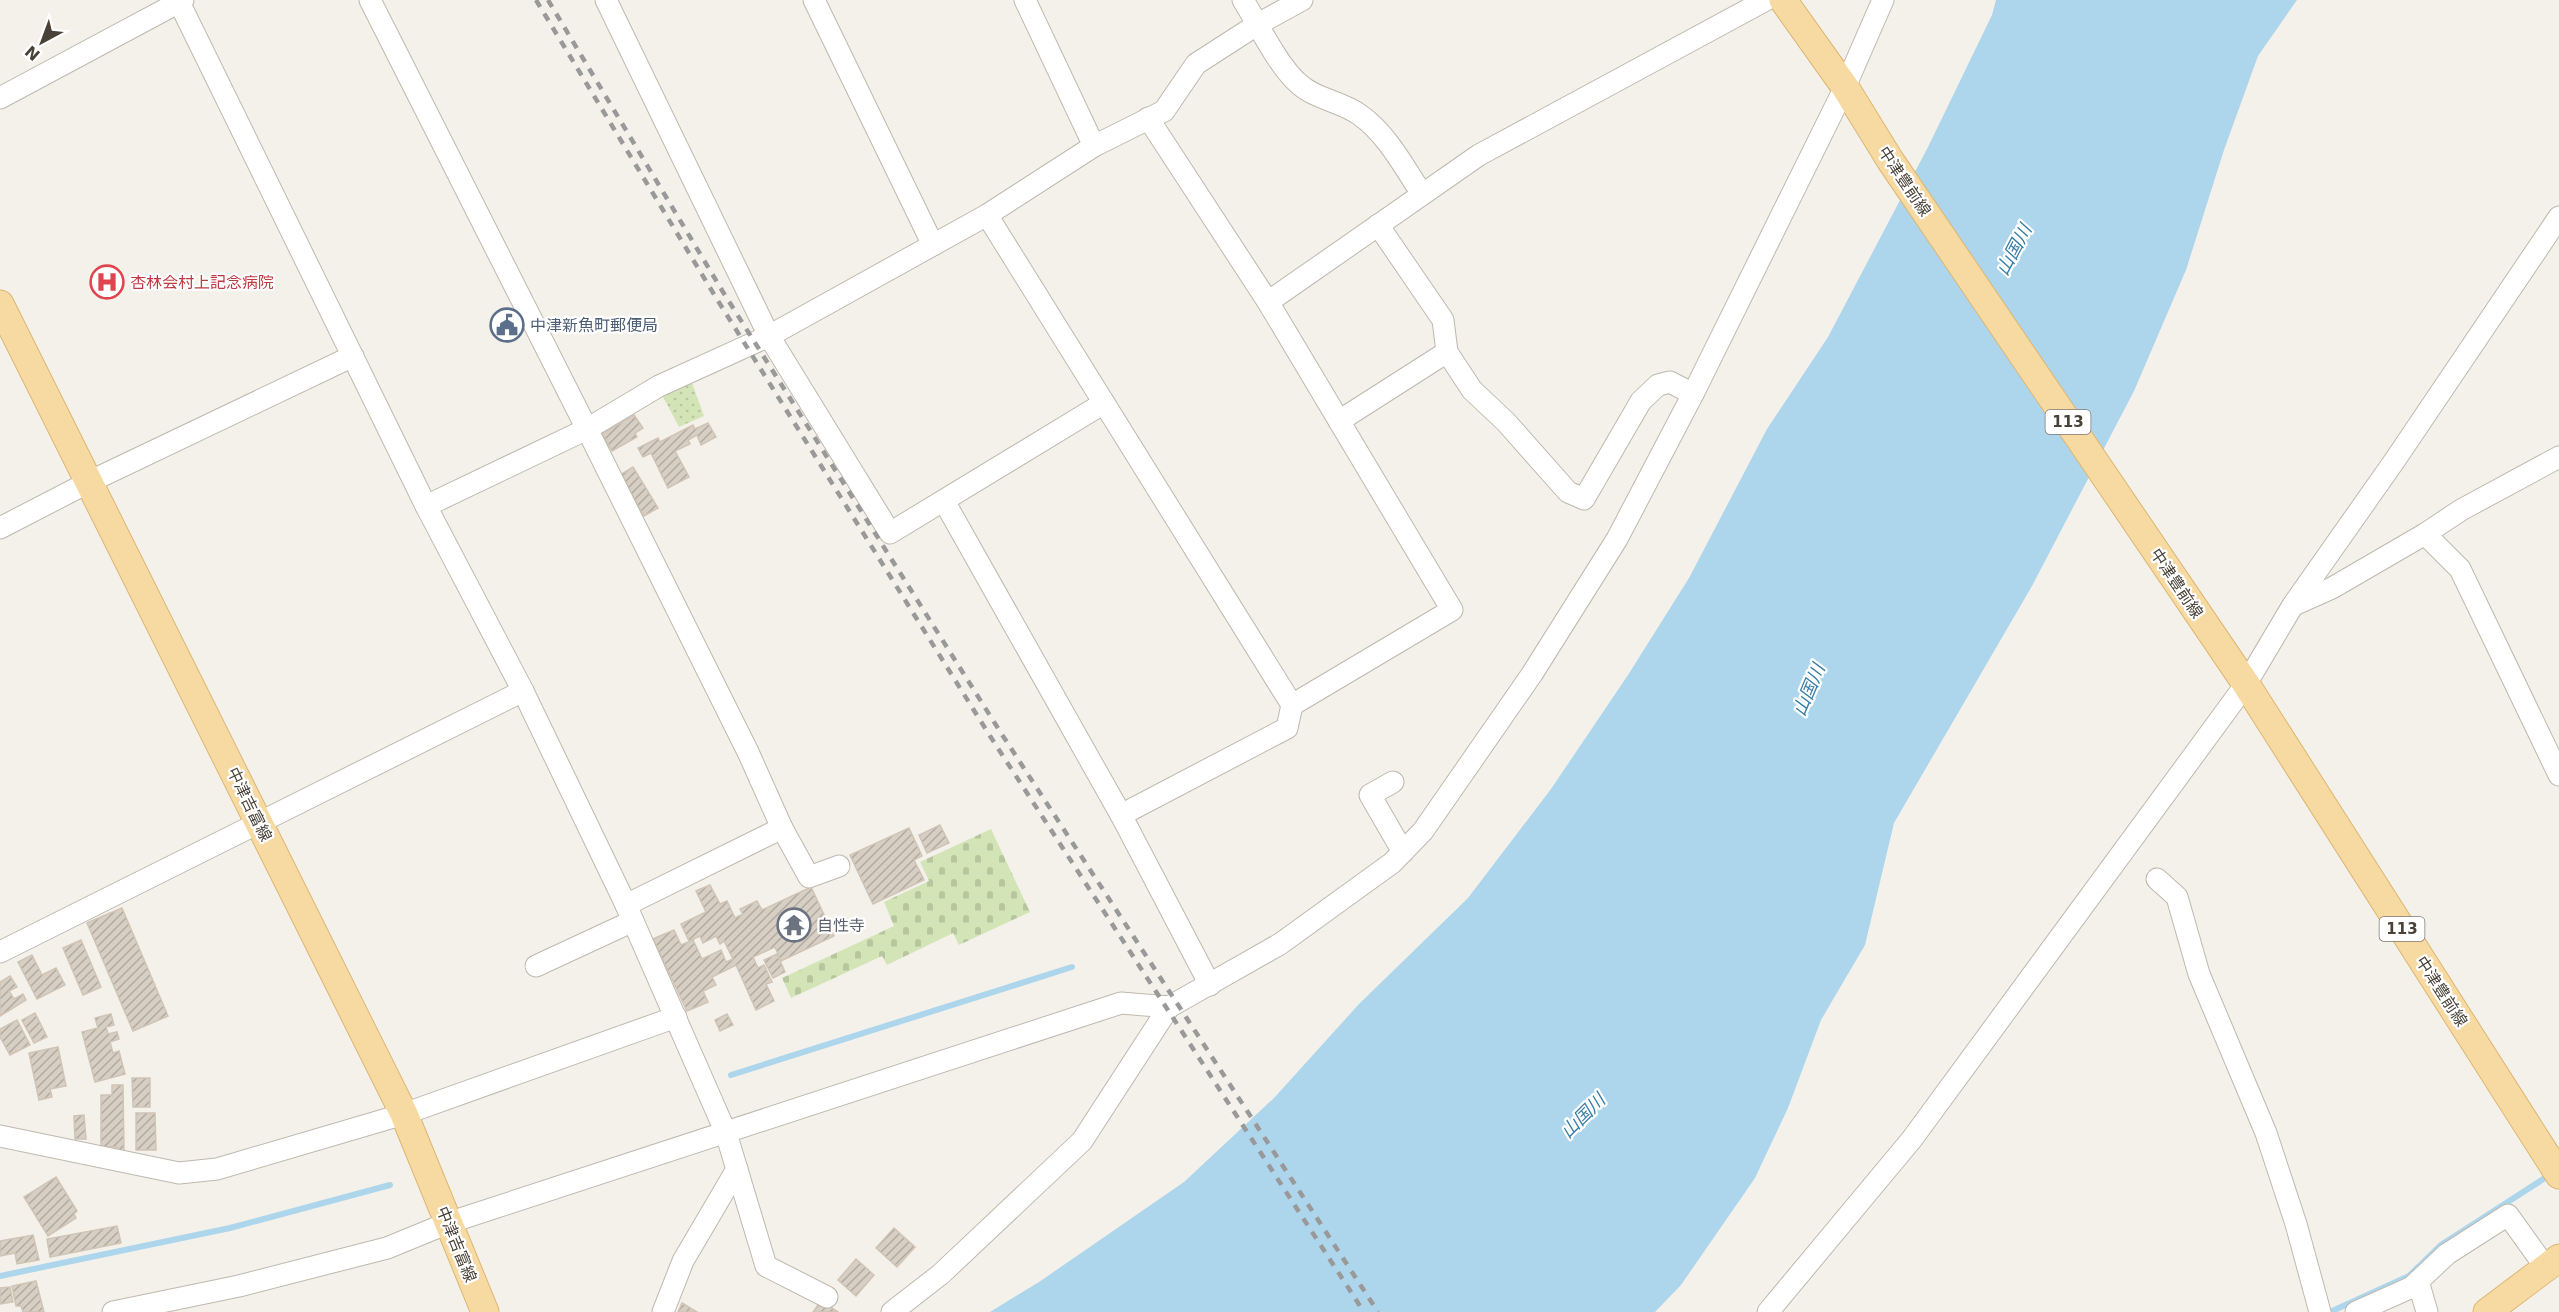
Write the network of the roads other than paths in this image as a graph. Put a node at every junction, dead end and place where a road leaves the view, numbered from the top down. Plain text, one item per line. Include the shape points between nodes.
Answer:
1 (370, 0) edge
2 (606, 0) edge
3 (814, 0) edge
4 (1025, 0) edge
5 (1243, 0) edge
6 (1302, 0) edge
7 (1766, 0) edge
8 (1783, 0) edge
9 (1883, 0) edge
10 (180, 1) edge
11 (1258, 24) junction
12 (1845, 87) junction
13 (0, 98) edge
14 (1148, 118) junction
15 (1094, 146) junction
16 (1422, 194) junction
17 (987, 215) junction
18 (2559, 217) edge
19 (1378, 225) junction
20 (933, 245) junction
21 (1268, 302) junction
22 (0, 304) edge
23 (769, 336) junction
24 (1448, 352) junction
25 (353, 356) junction
26 (1693, 394) junction
27 (1104, 403) junction
28 (1339, 421) junction
29 (587, 429) junction
30 (2559, 457) edge
31 (89, 482) junction
32 (944, 501) junction
33 (426, 506) junction
34 (0, 528) edge
35 (2425, 534) junction
36 (2293, 605) junction
37 (2246, 684) junction
38 (523, 691) junction
39 (1292, 705) junction
40 (2559, 775) edge
41 (1393, 782) dead end
42 (1121, 815) junction
43 (259, 822) junction
44 (782, 828) junction
45 (1403, 852) junction
46 (839, 866) dead end
47 (2157, 879) dead end
48 (630, 913) junction
49 (0, 952) edge
50 (536, 966) dead end
51 (1210, 985) junction
52 (1169, 1007) junction
53 (676, 1017) junction
54 (404, 1114) junction
55 (726, 1133) junction
56 (0, 1136) edge
57 (737, 1169) junction
58 (2559, 1175) edge
59 (448, 1223) junction
60 (2552, 1263) edge
61 (2418, 1281) junction
62 (826, 1297) dead end
63 (113, 1312) edge
64 (485, 1312) edge
65 (663, 1312) edge
66 (892, 1312) edge
67 (1768, 1312) edge
68 (2320, 1312) edge
69 (2356, 1312) edge
70 (2427, 1312) edge
71 (2487, 1312) edge

1 - 29 street
2 - 23 street
3 - 20 street
4 - 15 street
5 - 11 street
6 - 11 street
7 - 16 street via 1479,155
8 - 12 main road, 中津豊前線 / 113
9 - 12 street
10 - 13 street
10 - 25 street
11 - 14 street via 1196,64 1164,111
11 - 16 street via 1300,85 1315,96 1360,115 1381,133
12 - 26 street
12 - 37 main road, 中津豊前線 / 113 via 1890,160
14 - 15 street
14 - 21 street
15 - 17 street
16 - 19 street
17 - 20 street
17 - 27 street
18 - 36 street
19 - 21 street
19 - 24 street via 1443,320
20 - 23 street
21 - 28 street
22 - 31 main road, 中津吉富線
23 - 29 street via 659,386
23 - 32 street via 891,533
24 - 26 street via 1472,390 1568,492 1584,499 1641,401 1658,385 1670,382
24 - 28 street
25 - 31 street
25 - 33 street
26 - 45 street via 1617,539 1538,665 1423,831
27 - 32 street
27 - 39 street
28 - 39 street via 1452,610
29 - 33 street
29 - 44 street
30 - 35 street
31 - 34 street
31 - 43 main road, 中津吉富線
32 - 42 street
33 - 38 street
35 - 36 street via 2332,588
35 - 40 street via 2460,569
36 - 37 street
37 - 58 main road, 中津豊前線 / 113
37 - 67 street via 1946,1095
38 - 43 street
38 - 48 street
39 - 42 street via 1287,728
41 - 45 street via 1370,795
42 - 51 street
43 - 49 street
43 - 54 main road, 中津吉富線
44 - 46 street via 809,877
44 - 48 street
45 - 51 street via 1280,944
47 - 68 street via 2177,897 2199,974 2266,1132
48 - 50 street
48 - 53 street
51 - 52 street
52 - 55 street via 1121,1003
52 - 66 street via 1082,1141 941,1274
53 - 54 street
53 - 55 street
54 - 56 street via 217,1168 179,1173
54 - 59 main road, 中津吉富線
55 - 57 street
55 - 59 street
57 - 62 street via 766,1266
57 - 65 street via 683,1261
59 - 63 street via 387,1248 239,1286
59 - 64 main road, 中津吉富線
60 - 61 street via 2508,1215 2446,1254
60 - 71 main road
61 - 69 street
61 - 70 street

